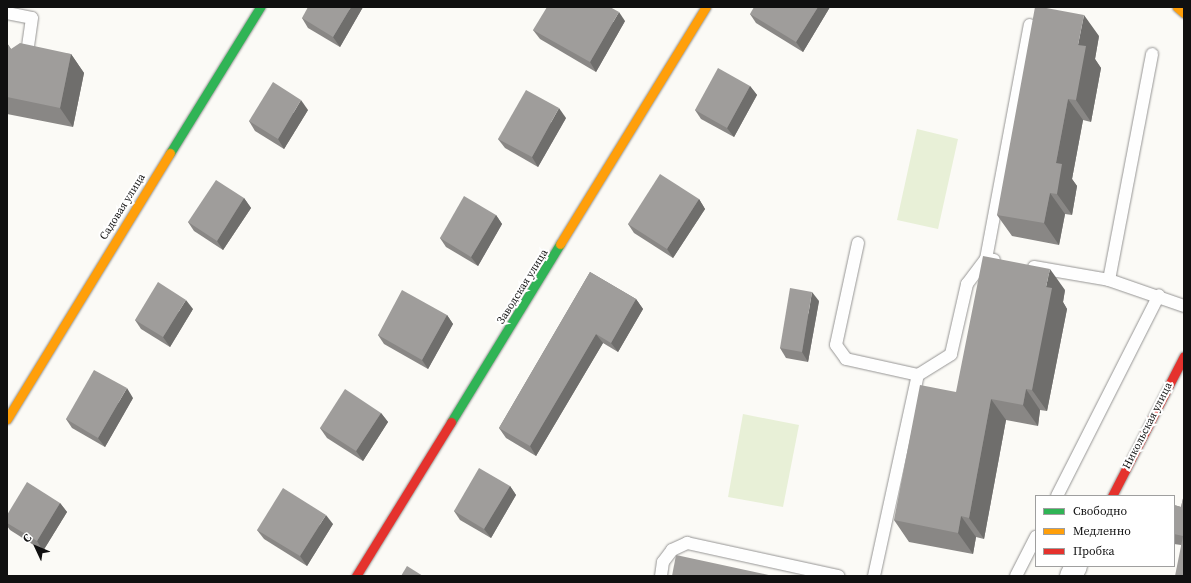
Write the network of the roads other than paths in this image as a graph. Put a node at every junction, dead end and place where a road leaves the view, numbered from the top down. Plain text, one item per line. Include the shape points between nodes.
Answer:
1 (260, 7) edge
2 (706, 7) edge
3 (1177, 7) edge
4 (7, 13) edge
5 (1184, 13) edge
6 (1030, 25) edge
7 (1152, 54) dead end
8 (26, 61) edge
9 (858, 242) dead end
10 (986, 259) junction
11 (1009, 263) edge
12 (1024, 266) edge
13 (1109, 280) junction
14 (1159, 295) junction
15 (1184, 306) edge
16 (1184, 356) edge
17 (918, 375) junction
18 (13, 398) edge
19 (7, 419) edge
20 (1058, 495) edge
21 (1113, 495) edge
22 (1035, 539) edge
23 (1076, 567) edge
24 (356, 576) edge
25 (661, 576) edge
26 (838, 576) edge
27 (874, 576) edge
28 (1016, 576) edge
29 (1071, 576) edge

1 - 18 street, Садовая улица
2 - 24 street, Заводская улица
3 - 5 street
4 - 8 lane via 32,18
6 - 10 lane
7 - 13 lane
9 - 17 lane via 836,345 846,359
10 - 11 lane
10 - 17 lane via 967,284 951,354
12 - 13 lane
13 - 14 lane
14 - 15 lane
14 - 20 lane
16 - 21 street, Никольская улица
17 - 27 lane
18 - 19 street, Садовая улица
22 - 28 lane
23 - 29 street
25 - 26 lane via 663,562 672,550 687,543

